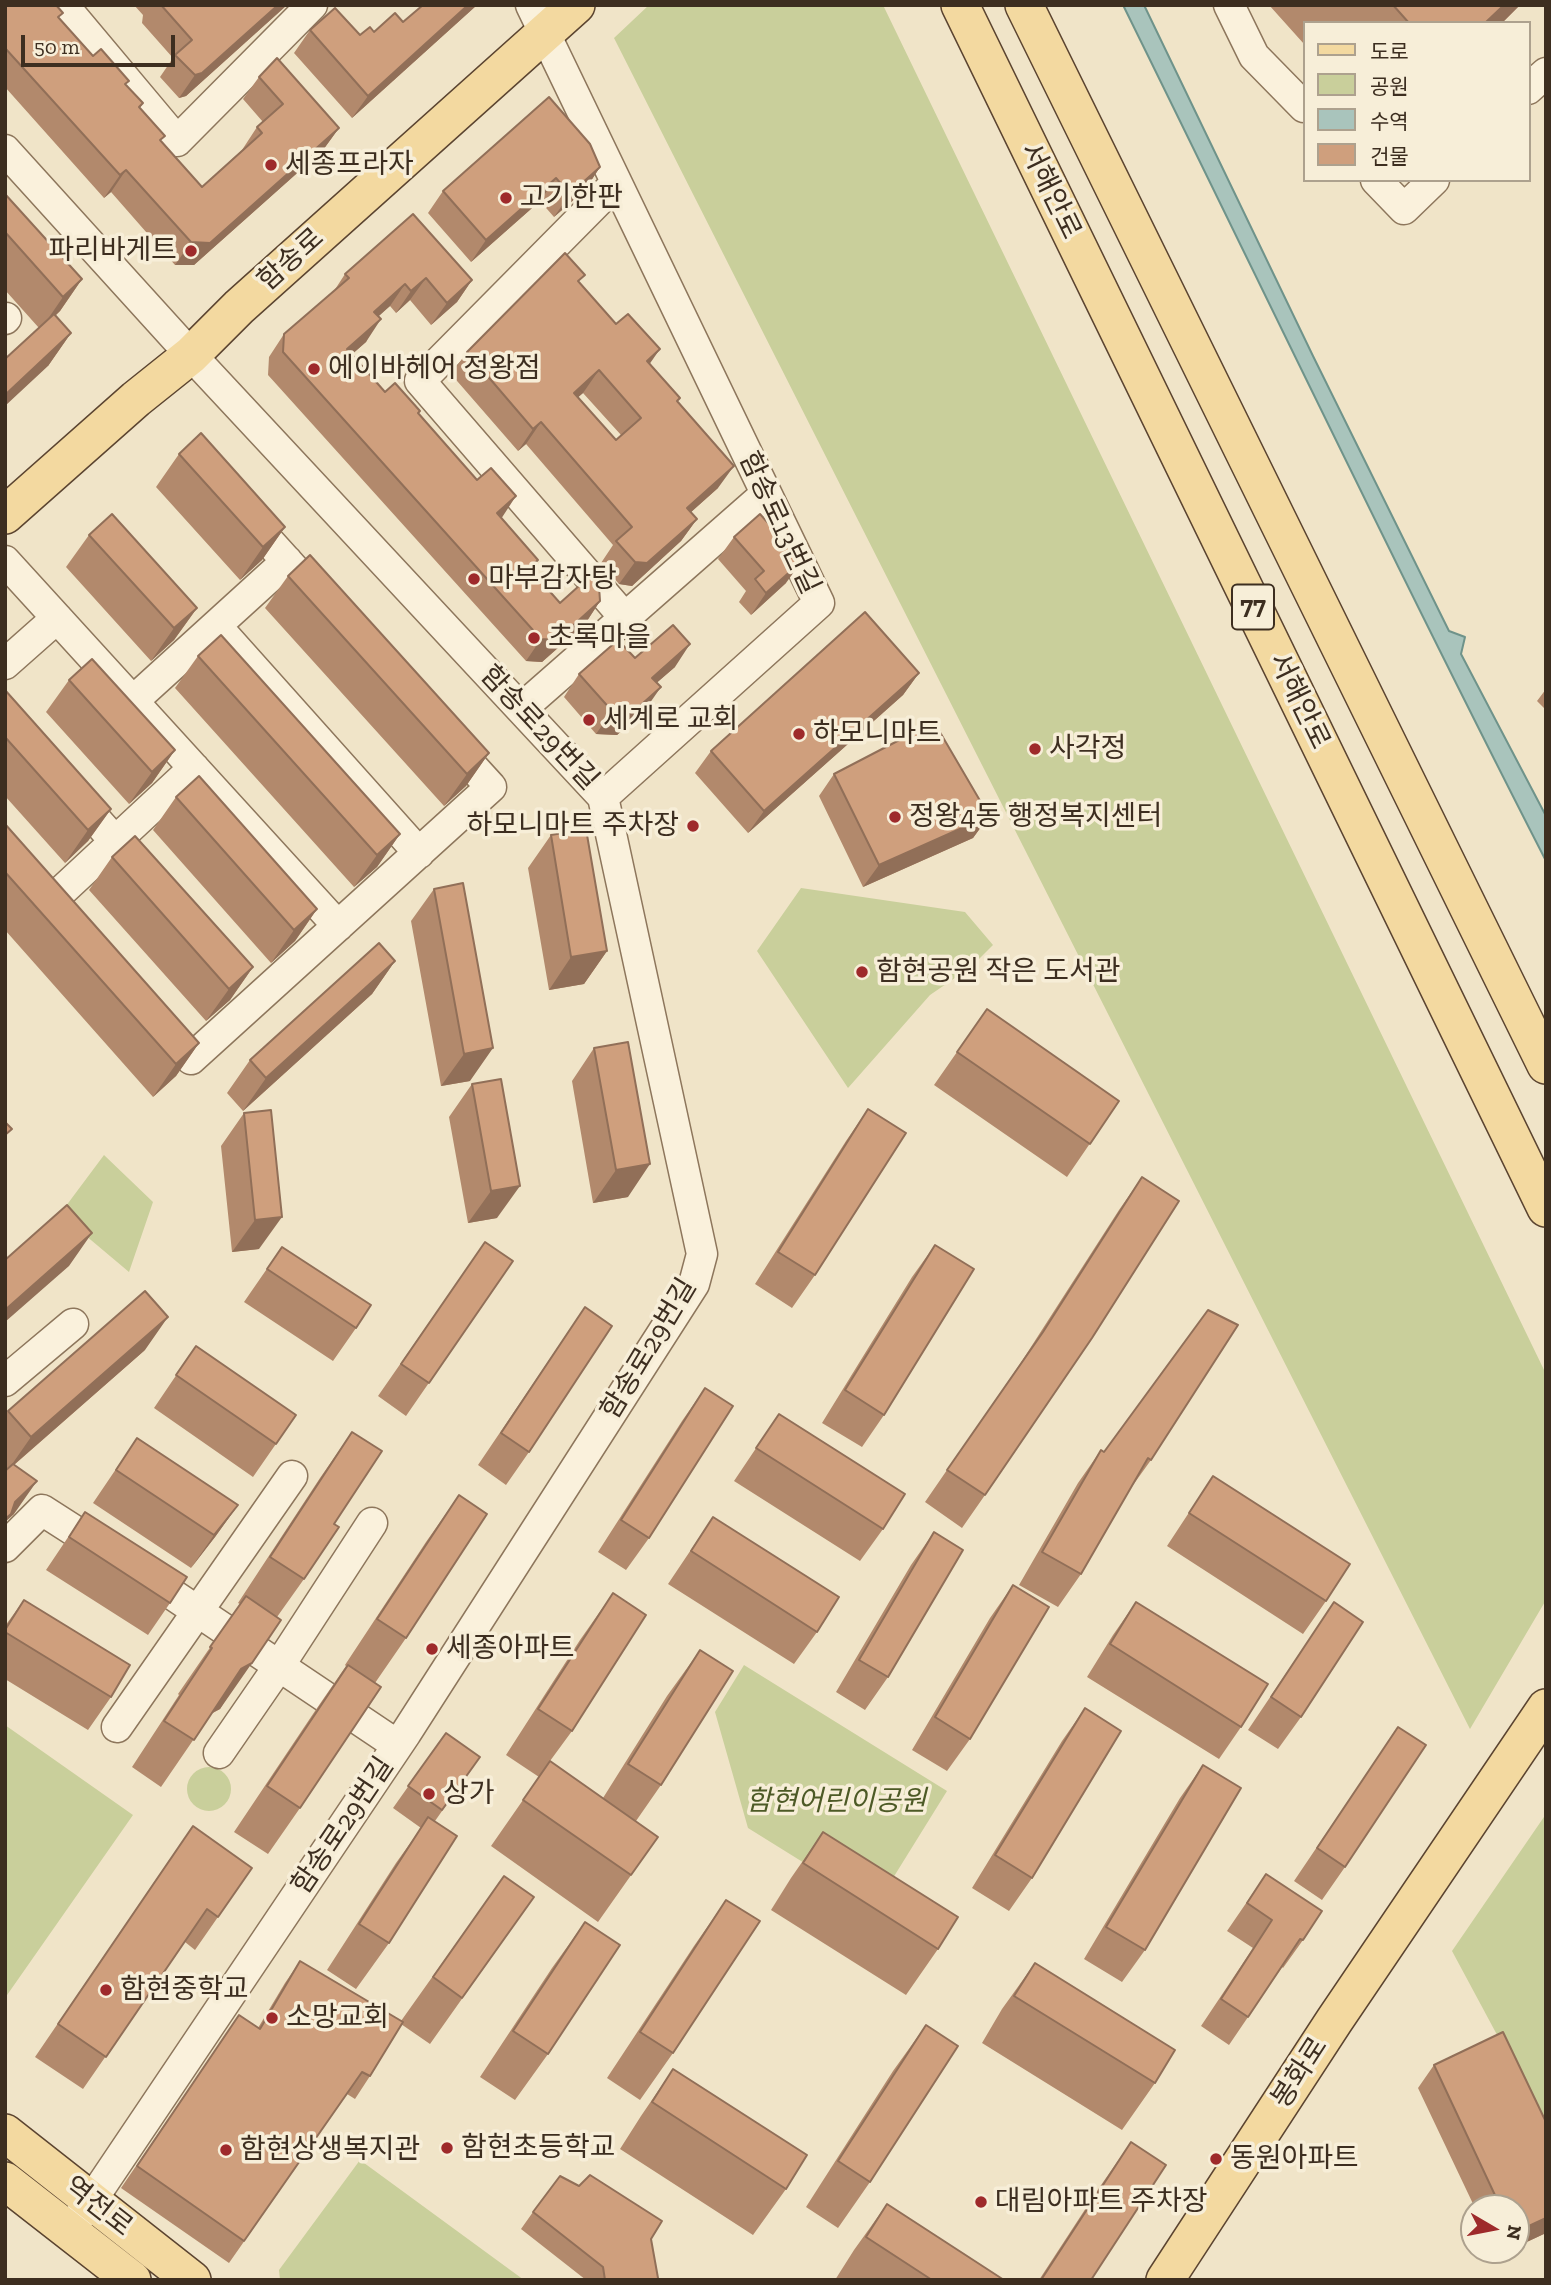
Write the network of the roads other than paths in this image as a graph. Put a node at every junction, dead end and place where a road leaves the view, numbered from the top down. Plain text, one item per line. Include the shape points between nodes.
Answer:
1 (63, 5) edge
2 (312, 5) edge
3 (576, 5) edge
4 (960, 5) edge
5 (1024, 5) edge
6 (1229, 5) edge
7 (537, 19) edge
8 (1546, 73) edge
9 (1530, 87) edge
10 (1302, 105) edge
11 (5, 150) edge
12 (1378, 182) edge
13 (1432, 182) edge
14 (617, 183) junction
15 (191, 355) junction
16 (766, 494) junction
17 (227, 495) edge
18 (5, 515) edge
19 (5, 561) edge
20 (287, 561) junction
21 (57, 618) junction
22 (625, 618) junction
23 (343, 623) edge
24 (216, 625) junction
25 (5, 664) edge
26 (133, 701) junction
27 (521, 709) junction
28 (436, 726) edge
29 (194, 768) junction
30 (51, 769) edge
31 (603, 797) junction
32 (115, 842) junction
33 (419, 853) junction
34 (51, 901) edge
35 (168, 901) edge
36 (338, 926) junction
37 (147, 1010) edge
38 (1546, 1065) edge
39 (1546, 1208) edge
40 (73, 1324) dead end
41 (5, 1381) edge
42 (292, 1476) dead end
43 (14, 1493) edge
44 (42, 1510) junction
45 (372, 1523) dead end
46 (5, 1547) edge
47 (198, 1611) junction
48 (279, 1666) junction
49 (1546, 1708) edge
50 (117, 1727) dead end
51 (397, 1745) junction
52 (1546, 1746) edge
53 (219, 1753) dead end
54 (1437, 1869) junction
55 (5, 2133) edge
56 (5, 2181) edge
57 (91, 2201) junction
58 (69, 2230) junction
59 (132, 2280) edge
60 (192, 2280) edge
61 (1165, 2280) edge

1 - 2 street via 177,141
3 - 7 main road, 함송로
4 - 39 main road, 서해안로 / 77
5 - 38 main road, 서해안로 / 77
6 - 10 street via 1254,55
7 - 14 street, 함송로13번길
7 - 15 main road, 함송로
8 - 9 street
11 - 15 street, 함송로29번길
12 - 13 street via 1404,209
14 - 16 street, 함송로13번길
14 - 22 street via 421,381
15 - 18 main road, 함송로
15 - 27 street, 함송로29번길
16 - 22 street
16 - 31 street, 함송로13번길 via 819,603
17 - 20 street
19 - 21 street
20 - 23 street
20 - 24 street
21 - 25 street
21 - 26 street
22 - 27 street
24 - 26 street
24 - 33 street
26 - 29 street
27 - 31 street, 함송로29번길
28 - 33 street via 491,787
29 - 32 street
29 - 36 street
30 - 32 street
31 - 51 street, 함송로29번길 via 702,1254 694,1284
32 - 34 street
32 - 35 street
33 - 36 street
36 - 37 street via 247,991 191,1059
40 - 41 street
42 - 47 street via 245,1521
43 - 44 street
44 - 46 street
44 - 47 street
45 - 48 street
47 - 48 street
47 - 50 street via 138,1674
48 - 51 street
48 - 53 street
49 - 54 main road, 봉화로
51 - 57 street, 함송로29번길
52 - 54 main road, 봉화로
54 - 61 main road, 봉화로
55 - 57 main road, 역전로
56 - 58 main road, 역전로
57 - 58 street, 함송로29번길
57 - 60 main road, 역전로
58 - 59 main road, 역전로

